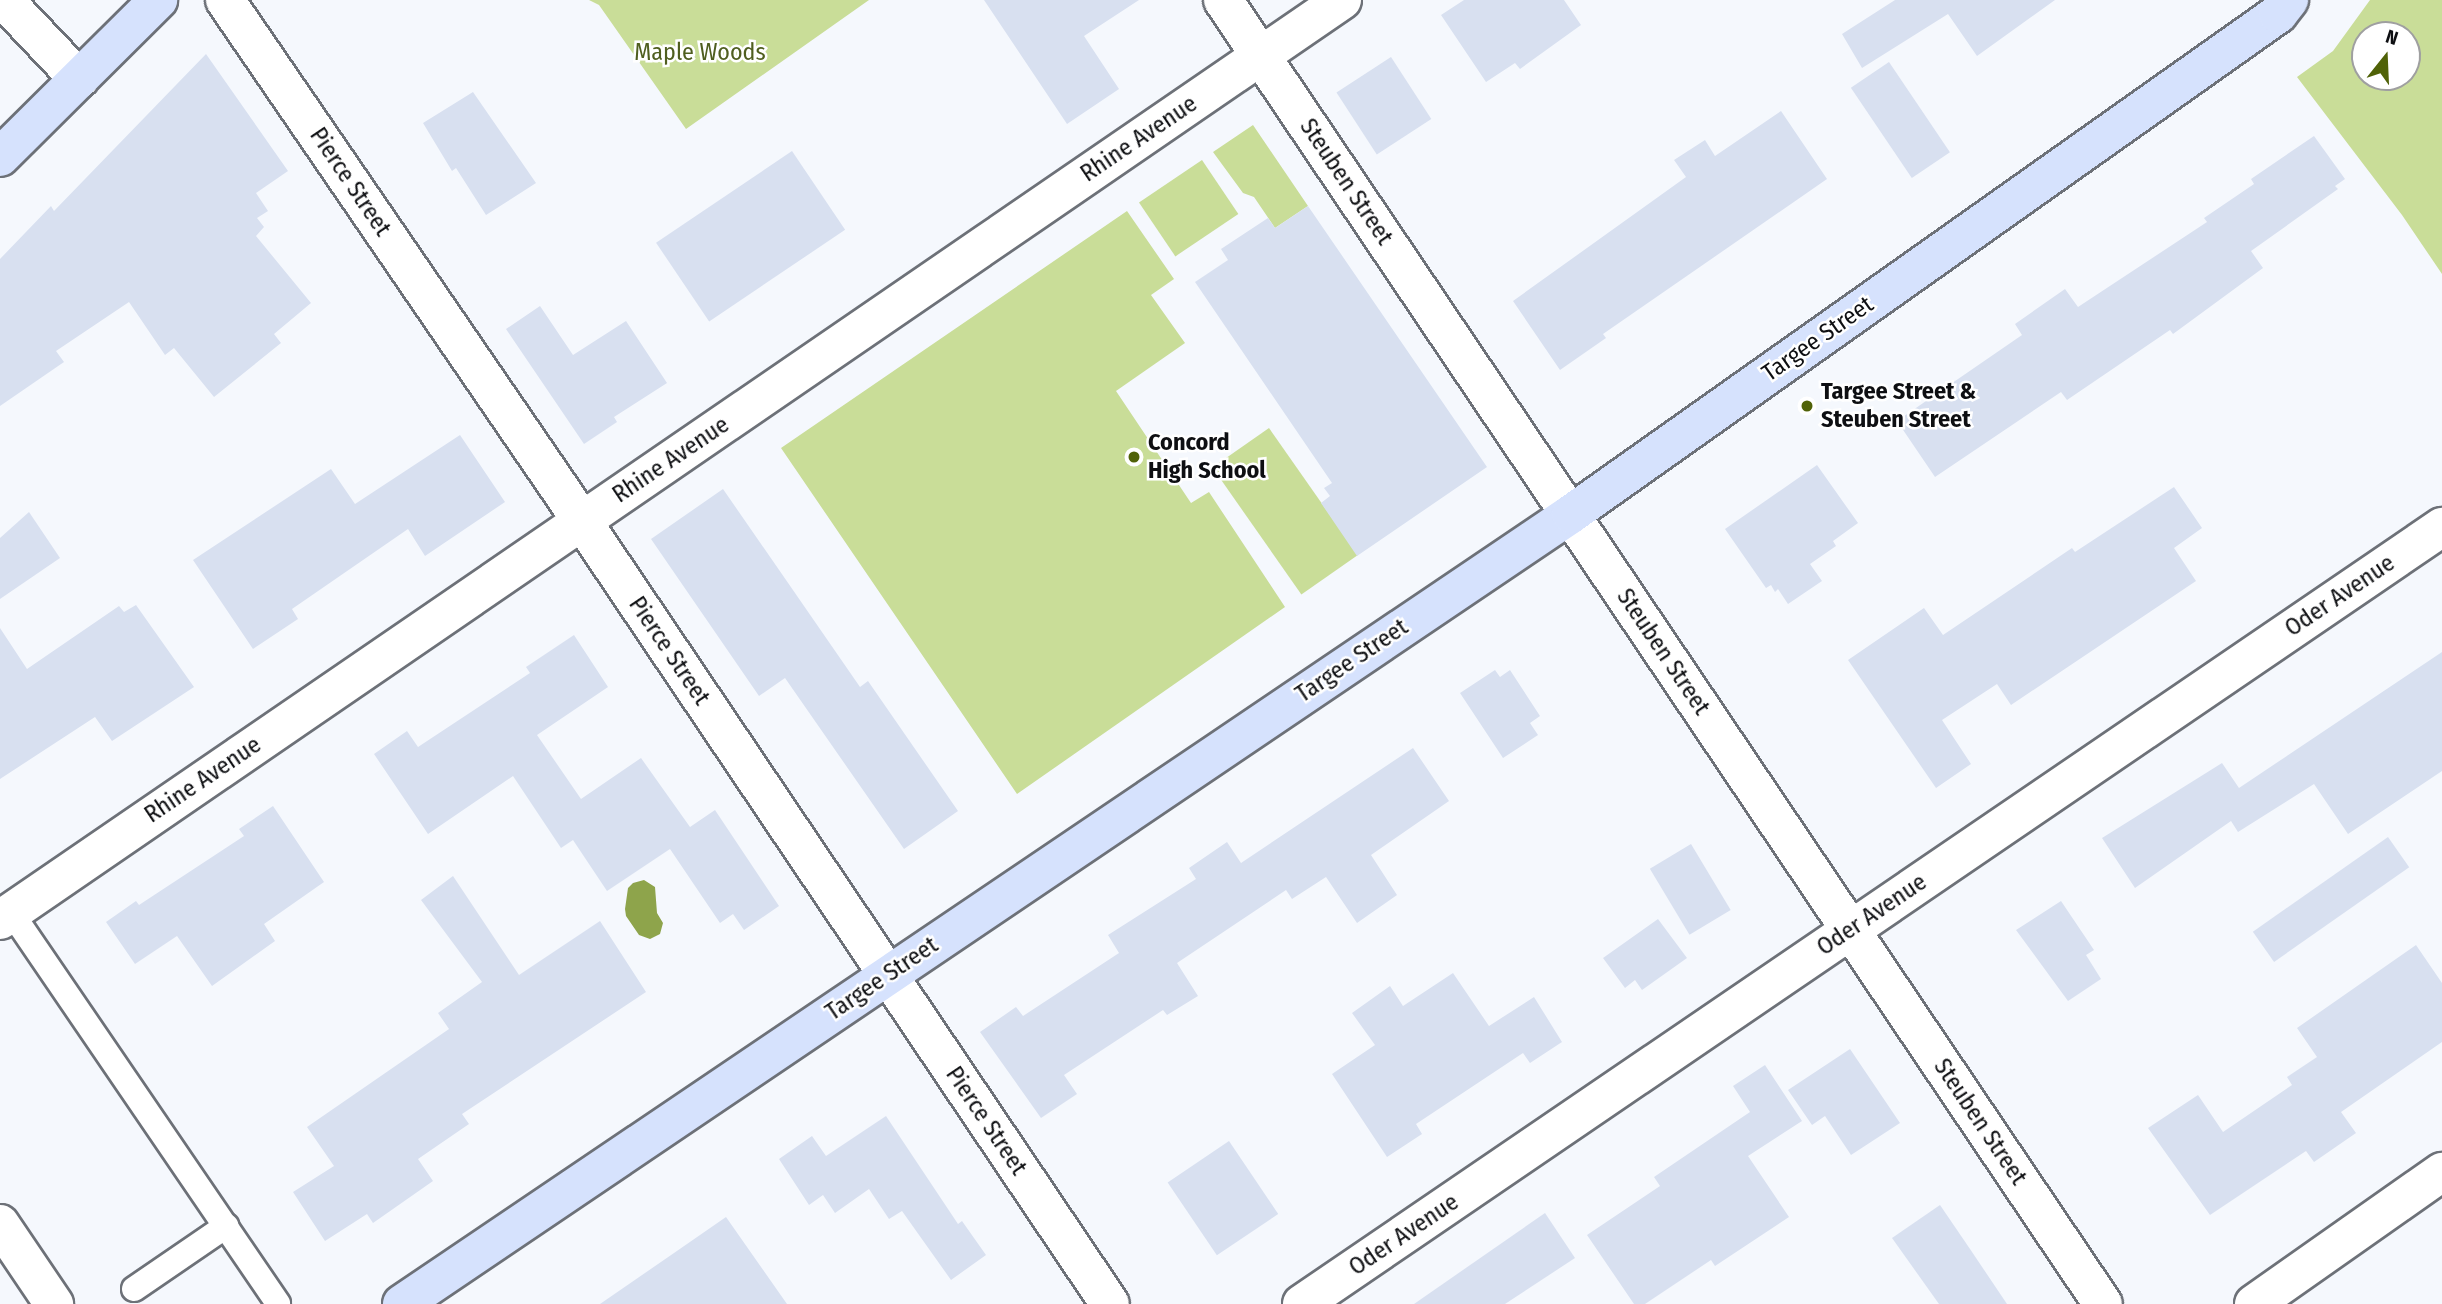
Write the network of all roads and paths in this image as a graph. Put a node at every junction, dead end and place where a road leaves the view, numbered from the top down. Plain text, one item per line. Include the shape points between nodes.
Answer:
1 (4, 0) edge
2 (158, 0) edge
3 (225, 0) edge
4 (1223, 0) edge
5 (1342, 0) edge
6 (2288, 0) edge
7 (1261, 55) junction
8 (79, 79) junction
9 (0, 156) edge
10 (1571, 514) junction
11 (582, 521) junction
12 (2442, 527) edge
13 (6, 916) edge
14 (1849, 930) junction
15 (887, 976) junction
16 (2442, 1172) edge
17 (0, 1224) edge
18 (226, 1226) junction
19 (134, 1289) dead end
20 (54, 1304) edge
21 (278, 1304) edge
22 (402, 1304) edge
23 (1110, 1304) edge
24 (1302, 1304) edge
25 (2104, 1304) edge
26 (2254, 1304) edge

1 - 8 street
2 - 8 main road
3 - 11 street, Pierce Street
4 - 7 street, Steuben Street
5 - 7 street, Rhine Avenue
6 - 10 main road, Targee Street via 2278,14
7 - 10 street, Steuben Street
7 - 11 street, Rhine Avenue
8 - 9 main road
10 - 14 street, Steuben Street
10 - 15 main road, Targee Street
11 - 13 street, Rhine Avenue
11 - 15 street, Pierce Street
12 - 14 street, Oder Avenue
13 - 18 lane
14 - 24 street, Oder Avenue
14 - 25 street, Steuben Street
15 - 22 main road, Targee Street
15 - 23 street, Pierce Street
16 - 26 street
17 - 20 street
18 - 19 lane
18 - 21 lane

